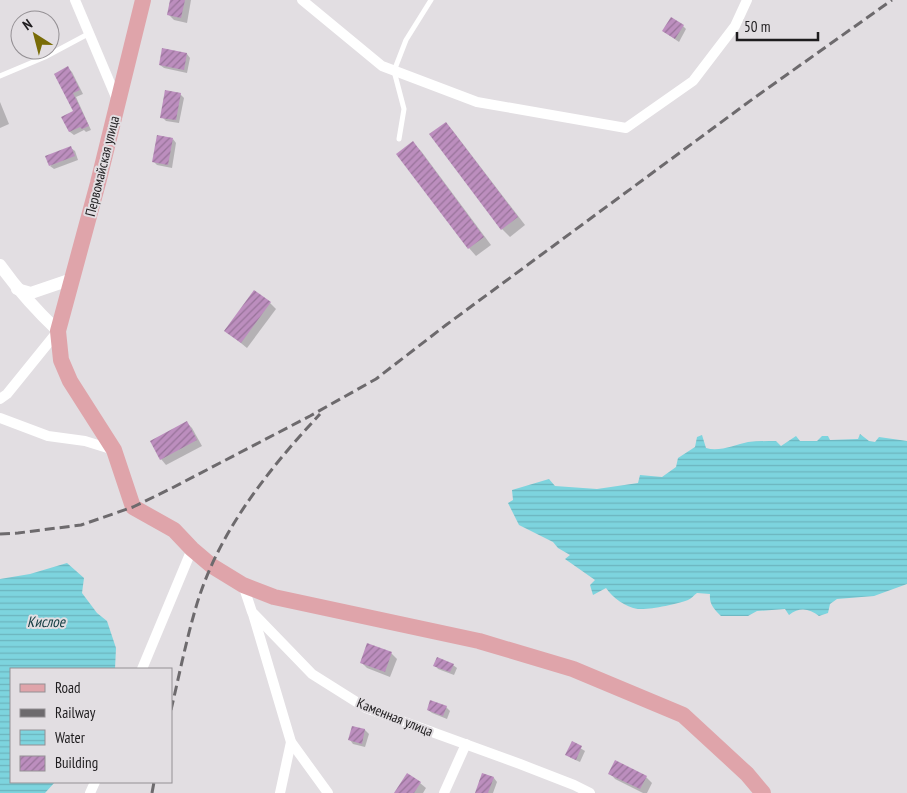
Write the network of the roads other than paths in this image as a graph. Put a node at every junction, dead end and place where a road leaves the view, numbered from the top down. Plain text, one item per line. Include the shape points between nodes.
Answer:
1 (75, 0) edge
2 (143, 0) edge
3 (302, 0) edge
4 (432, 0) edge
5 (747, 0) edge
6 (88, 34) junction
7 (394, 71) junction
8 (0, 76) edge
9 (118, 103) junction
10 (399, 138) dead end
11 (0, 265) edge
12 (72, 279) junction
13 (17, 289) junction
14 (58, 330) junction
15 (0, 399) edge
16 (0, 418) edge
17 (114, 450) junction
18 (192, 549) junction
19 (242, 585) junction
20 (252, 612) junction
21 (142, 668) edge
22 (291, 742) junction
23 (466, 744) junction
24 (280, 793) edge
25 (328, 793) edge
26 (444, 793) edge
27 (590, 793) edge
28 (763, 793) edge

1 - 6 street
2 - 9 main road, Первомайская улица
3 - 7 street via 382,66
4 - 7 lane via 406,40
5 - 7 street via 735,26 693,81 626,128 477,102
6 - 8 lane
6 - 9 street
7 - 10 lane via 404,109
9 - 12 main road, Первомайская улица
11 - 13 street
12 - 13 street via 31,293
12 - 14 main road, Первомайская улица
13 - 14 street
14 - 15 street
14 - 17 main road via 61,360 70,381
16 - 17 street via 48,436 85,441
17 - 18 main road via 133,507 174,530
18 - 19 main road
18 - 21 street
19 - 20 street, Каменная улица
19 - 28 main road via 274,597 479,641 573,669 682,715 747,774
20 - 22 street
20 - 23 street, Каменная улица via 312,674 366,708
22 - 24 street
22 - 25 street
23 - 26 street
23 - 27 street, Каменная улица

